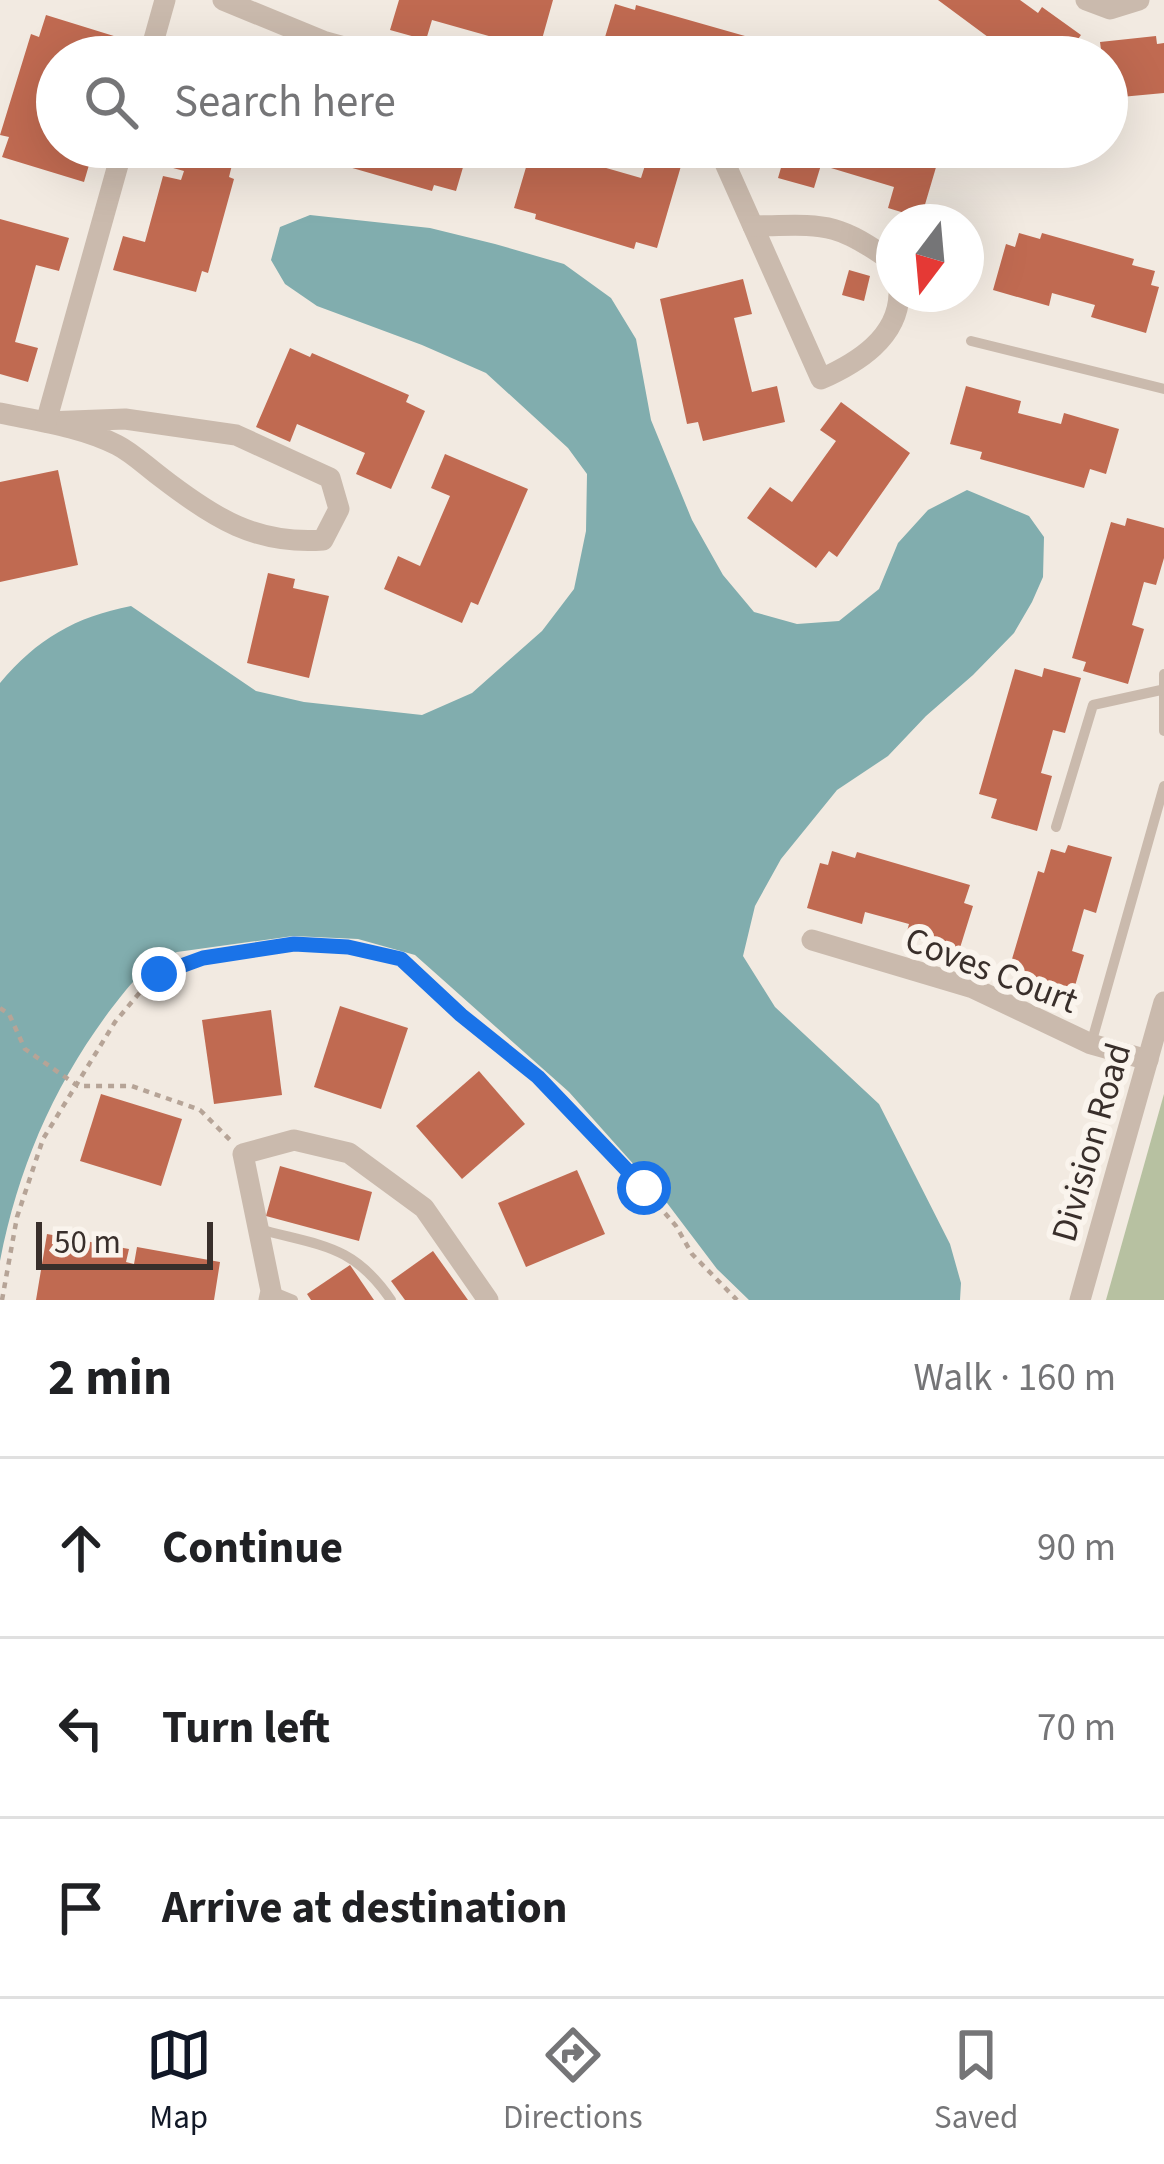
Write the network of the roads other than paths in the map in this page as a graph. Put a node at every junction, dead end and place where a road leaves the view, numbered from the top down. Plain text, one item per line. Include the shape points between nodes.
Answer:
1 (165, 0) edge
2 (223, 0) edge
3 (1086, 0) edge
4 (1139, 0) edge
5 (155, 36) edge
6 (294, 36) edge
7 (117, 168) edge
8 (727, 168) edge
9 (753, 226) junction
10 (876, 250) edge
11 (895, 312) edge
12 (971, 341) dead end
13 (1164, 389) edge
14 (0, 413) edge
15 (46, 422) junction
16 (1164, 674) edge
17 (1161, 690) edge
18 (1164, 731) edge
19 (1164, 786) edge
20 (1056, 827) dead end
21 (812, 940) dead end
22 (1164, 1002) edge
23 (1091, 1044) junction
24 (1148, 1060) junction
25 (259, 1229) junction
26 (278, 1297) edge
27 (391, 1300) edge
28 (488, 1300) edge
29 (1080, 1300) edge

1 - 5 street
2 - 6 street
3 - 4 street via 1110,9
7 - 15 street
8 - 9 street
9 - 10 street via 823,225
9 - 11 street via 821,379 856,364
12 - 13 lane
14 - 15 street
15 - 15 street via 124,419 236,435 330,478 339,509 322,540 288,543 200,508 117,445
16 - 17 lane
17 - 18 lane
17 - 20 lane via 1093,705
19 - 23 lane
21 - 23 street, Coves Court via 973,988
22 - 24 street, Division Road
23 - 24 street, Coves Court
24 - 29 street, Division Road
25 - 26 street
25 - 27 lane via 346,1253
25 - 28 street via 243,1154 294,1140 350,1154 424,1208

